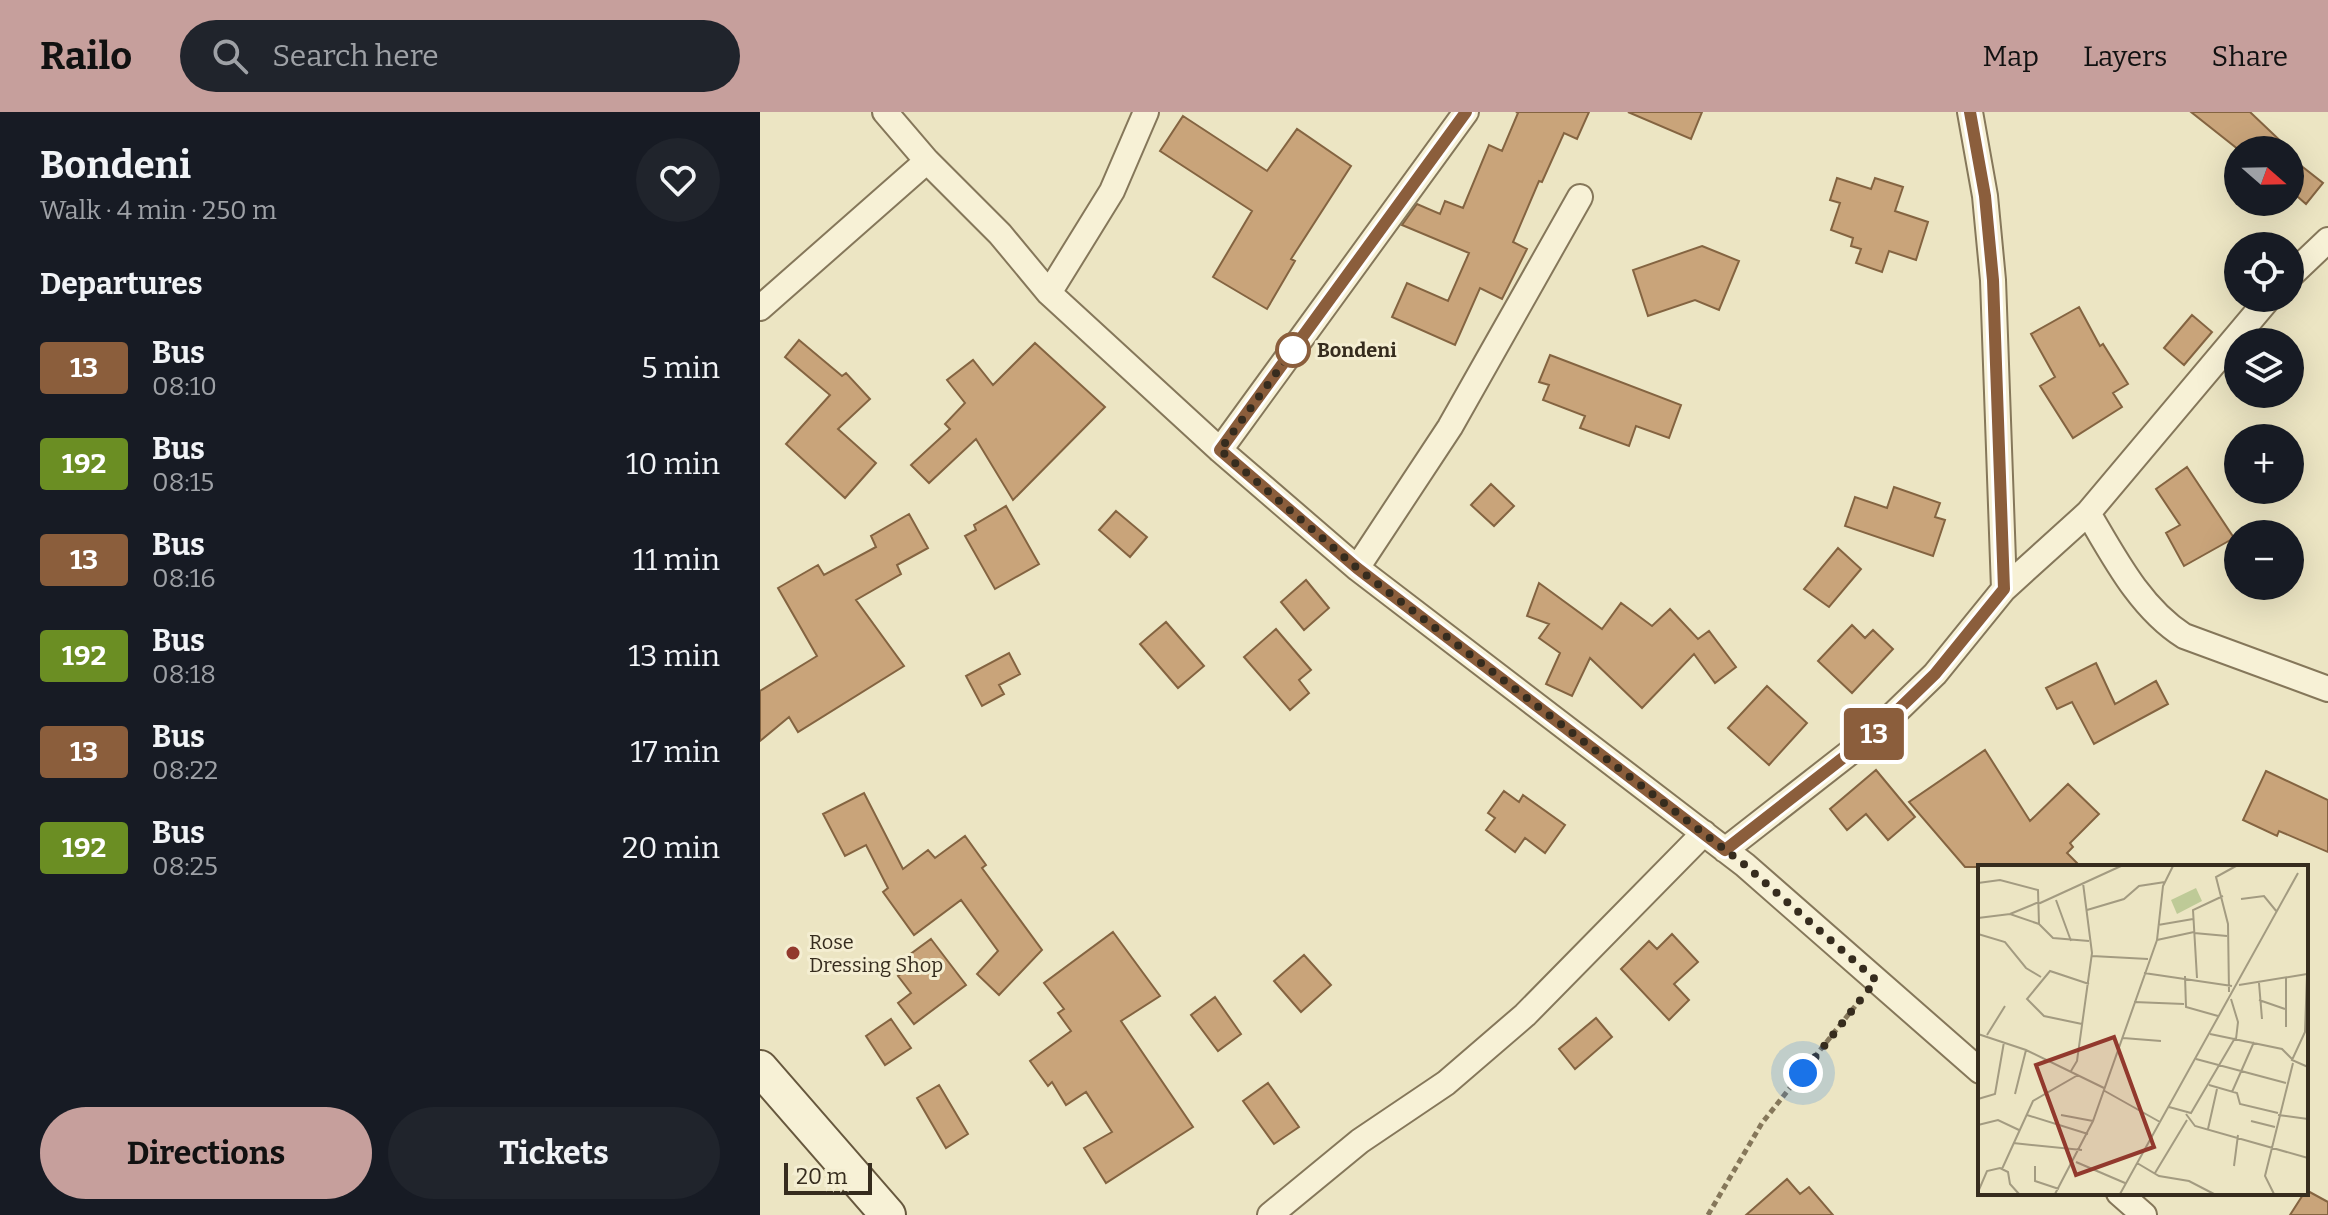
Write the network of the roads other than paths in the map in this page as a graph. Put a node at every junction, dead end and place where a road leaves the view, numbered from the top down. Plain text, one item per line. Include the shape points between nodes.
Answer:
1 (885, 112) edge
2 (1146, 112) edge
3 (1466, 112) edge
4 (1970, 112) edge
5 (927, 161) junction
6 (1580, 197) dead end
7 (2328, 240) edge
8 (2304, 263) edge
9 (1049, 293) junction
10 (760, 308) edge
11 (2257, 312) edge
12 (1220, 450) junction
13 (2088, 513) junction
14 (1357, 568) junction
15 (2004, 589) junction
16 (2328, 689) edge
17 (1704, 833) junction
18 (1725, 850) junction
19 (760, 1068) edge
20 (1978, 1069) edge
21 (2121, 1195) edge
22 (888, 1215) edge
23 (1270, 1215) edge
24 (2144, 1215) edge

1 - 5 street
2 - 9 street via 1112,191
3 - 12 street
4 - 15 street via 1993,280
5 - 9 street via 1000,234
5 - 10 street
6 - 14 street via 1450,427
7 - 8 street
9 - 12 street
11 - 13 street
12 - 14 street
13 - 15 street
13 - 16 street via 2140,594 2168,626 2195,641
14 - 17 street
15 - 18 street via 1935,674 1871,736
17 - 18 street
17 - 23 street via 1525,1015 1446,1083 1360,1141
18 - 20 street
19 - 22 main road
21 - 24 street

